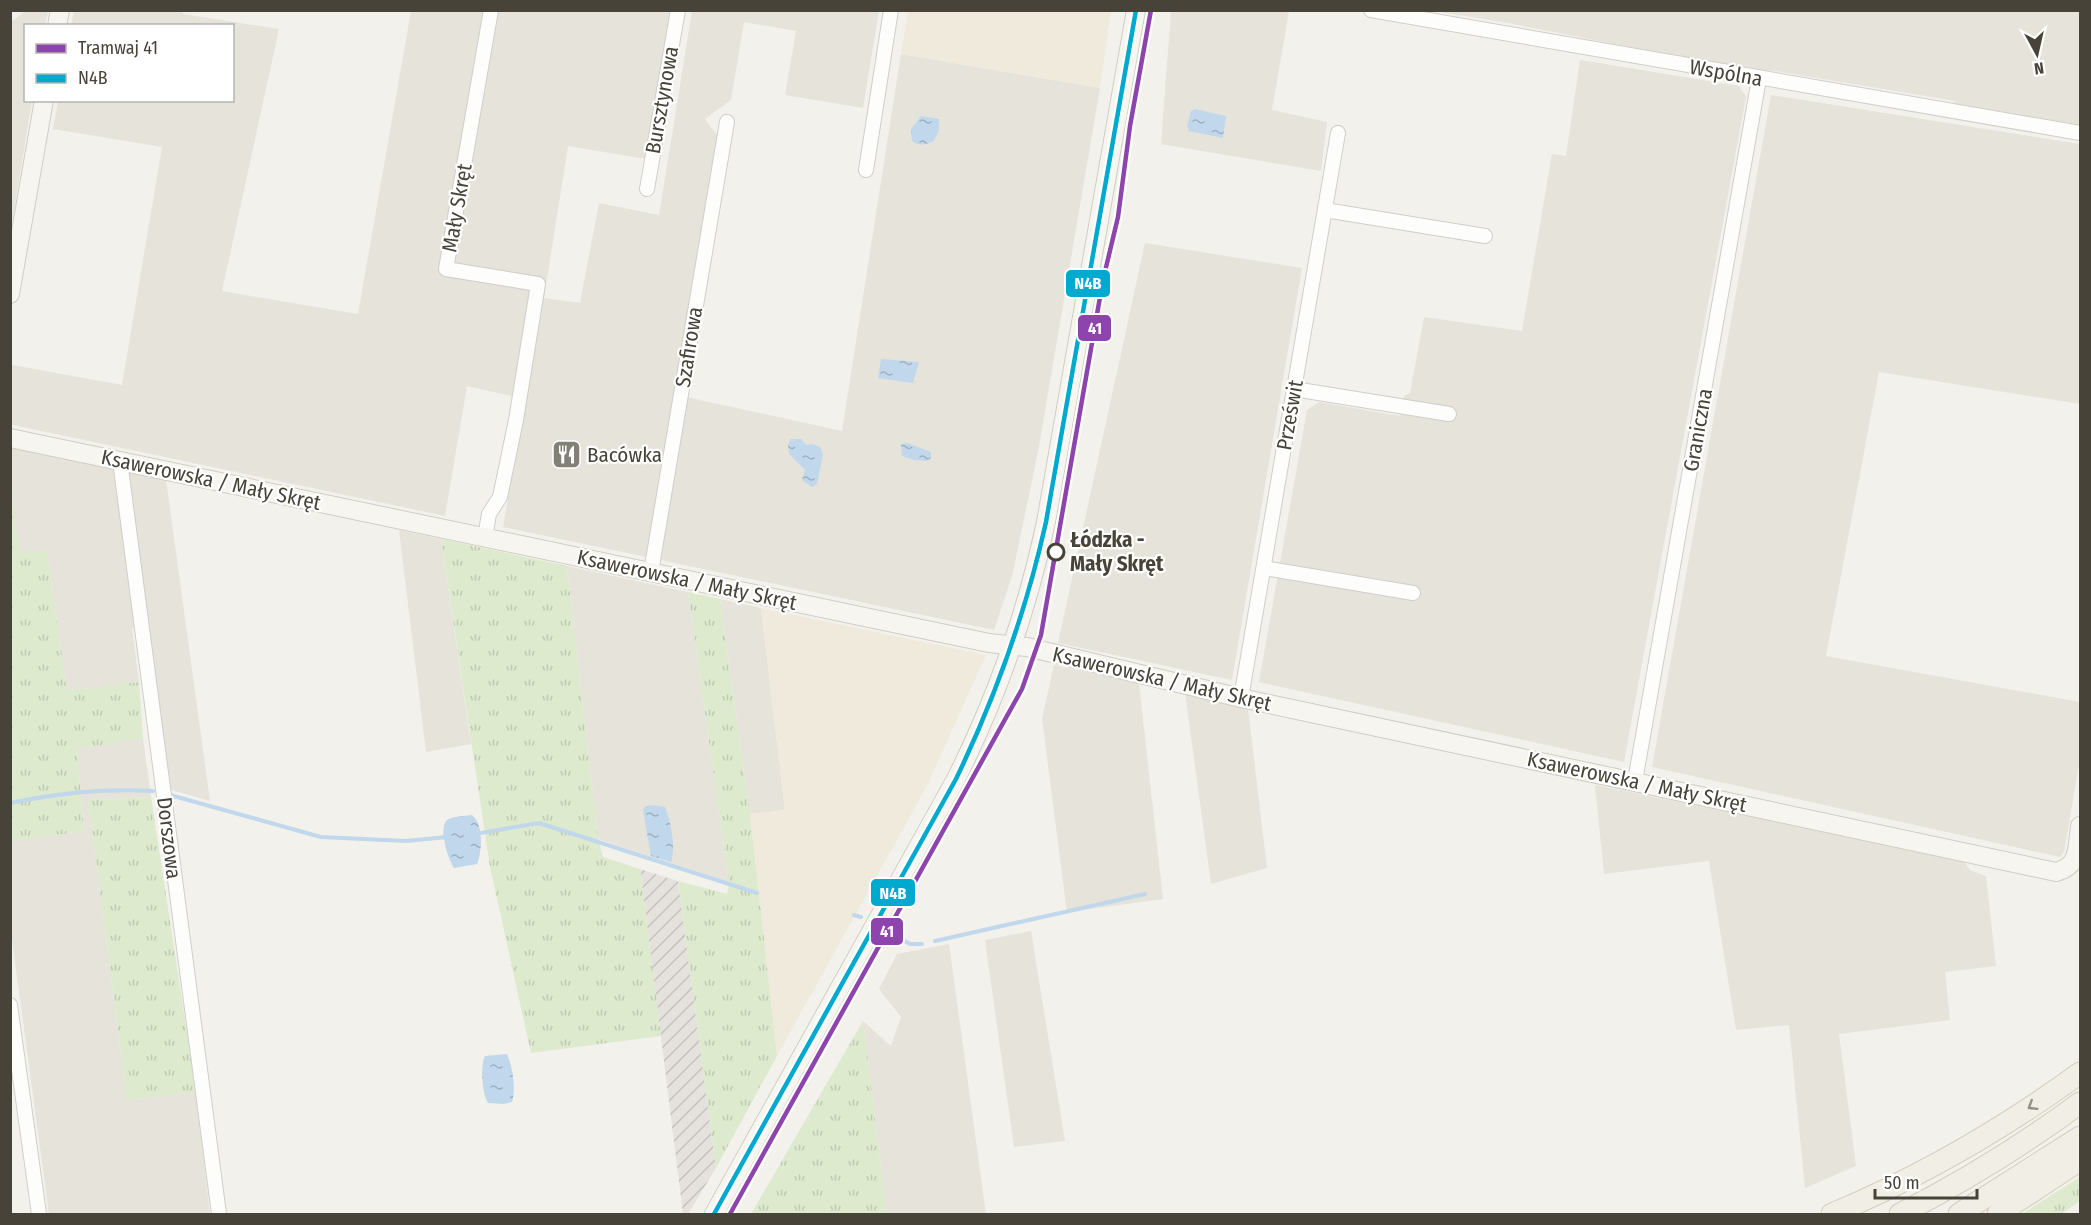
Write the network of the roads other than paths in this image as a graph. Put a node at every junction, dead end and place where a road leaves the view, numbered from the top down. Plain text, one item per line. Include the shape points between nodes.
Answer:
1 (491, 10) edge
2 (678, 10) edge
3 (891, 10) edge
4 (1136, 10) edge
5 (1371, 10) edge
6 (1759, 78) junction
7 (44, 102) edge
8 (727, 122) dead end
9 (1338, 133) dead end
10 (2080, 133) edge
11 (866, 170) dead end
12 (647, 189) dead end
13 (1325, 210) junction
14 (1485, 236) dead end
15 (10, 294) edge
16 (1294, 389) junction
17 (1449, 414) dead end
18 (10, 438) edge
19 (120, 461) junction
20 (485, 537) junction
21 (1264, 568) junction
22 (651, 572) junction
23 (1413, 593) dead end
24 (1012, 646) junction
25 (1241, 698) junction
26 (1635, 782) junction
27 (2080, 825) edge
28 (10, 1005) edge
29 (2080, 1073) edge
30 (2080, 1103) edge
31 (2080, 1137) edge
32 (2080, 1160) edge
33 (39, 1215) edge
34 (219, 1215) edge
35 (714, 1215) edge
36 (1832, 1215) edge
37 (1900, 1215) edge
38 (1959, 1215) edge
39 (1998, 1215) edge

1 - 20 street, Mały Skręt via 446,269 538,284 500,497 489,514
2 - 12 street, Bursztynowa
3 - 11 street
4 - 24 street via 1046,522
5 - 6 street, Wspólna
6 - 10 street, Wspólna
6 - 26 street, Graniczna
7 - 15 street
8 - 22 street, Szafirowa
9 - 13 street, Prześwit
13 - 14 street
13 - 16 street, Prześwit
16 - 17 street
16 - 21 street, Prześwit
18 - 19 street, Ksawerowska / Mały Skręt
19 - 20 street, Ksawerowska / Mały Skręt
19 - 34 street, Dorszowa
20 - 22 street, Ksawerowska / Mały Skręt
21 - 23 street
21 - 25 street, Prześwit
22 - 24 street, Ksawerowska / Mały Skręt
24 - 25 street, Ksawerowska / Mały Skręt
24 - 35 street via 984,721 956,779
25 - 26 street, Ksawerowska / Mały Skręt
26 - 27 street, Ksawerowska / Mały Skręt via 2056,872 2066,870 2074,862
28 - 33 street
29 -> 36 main road via 1950,1158
30 - 37 main road via 1987,1166
31 - 38 main road
32 - 39 main road

